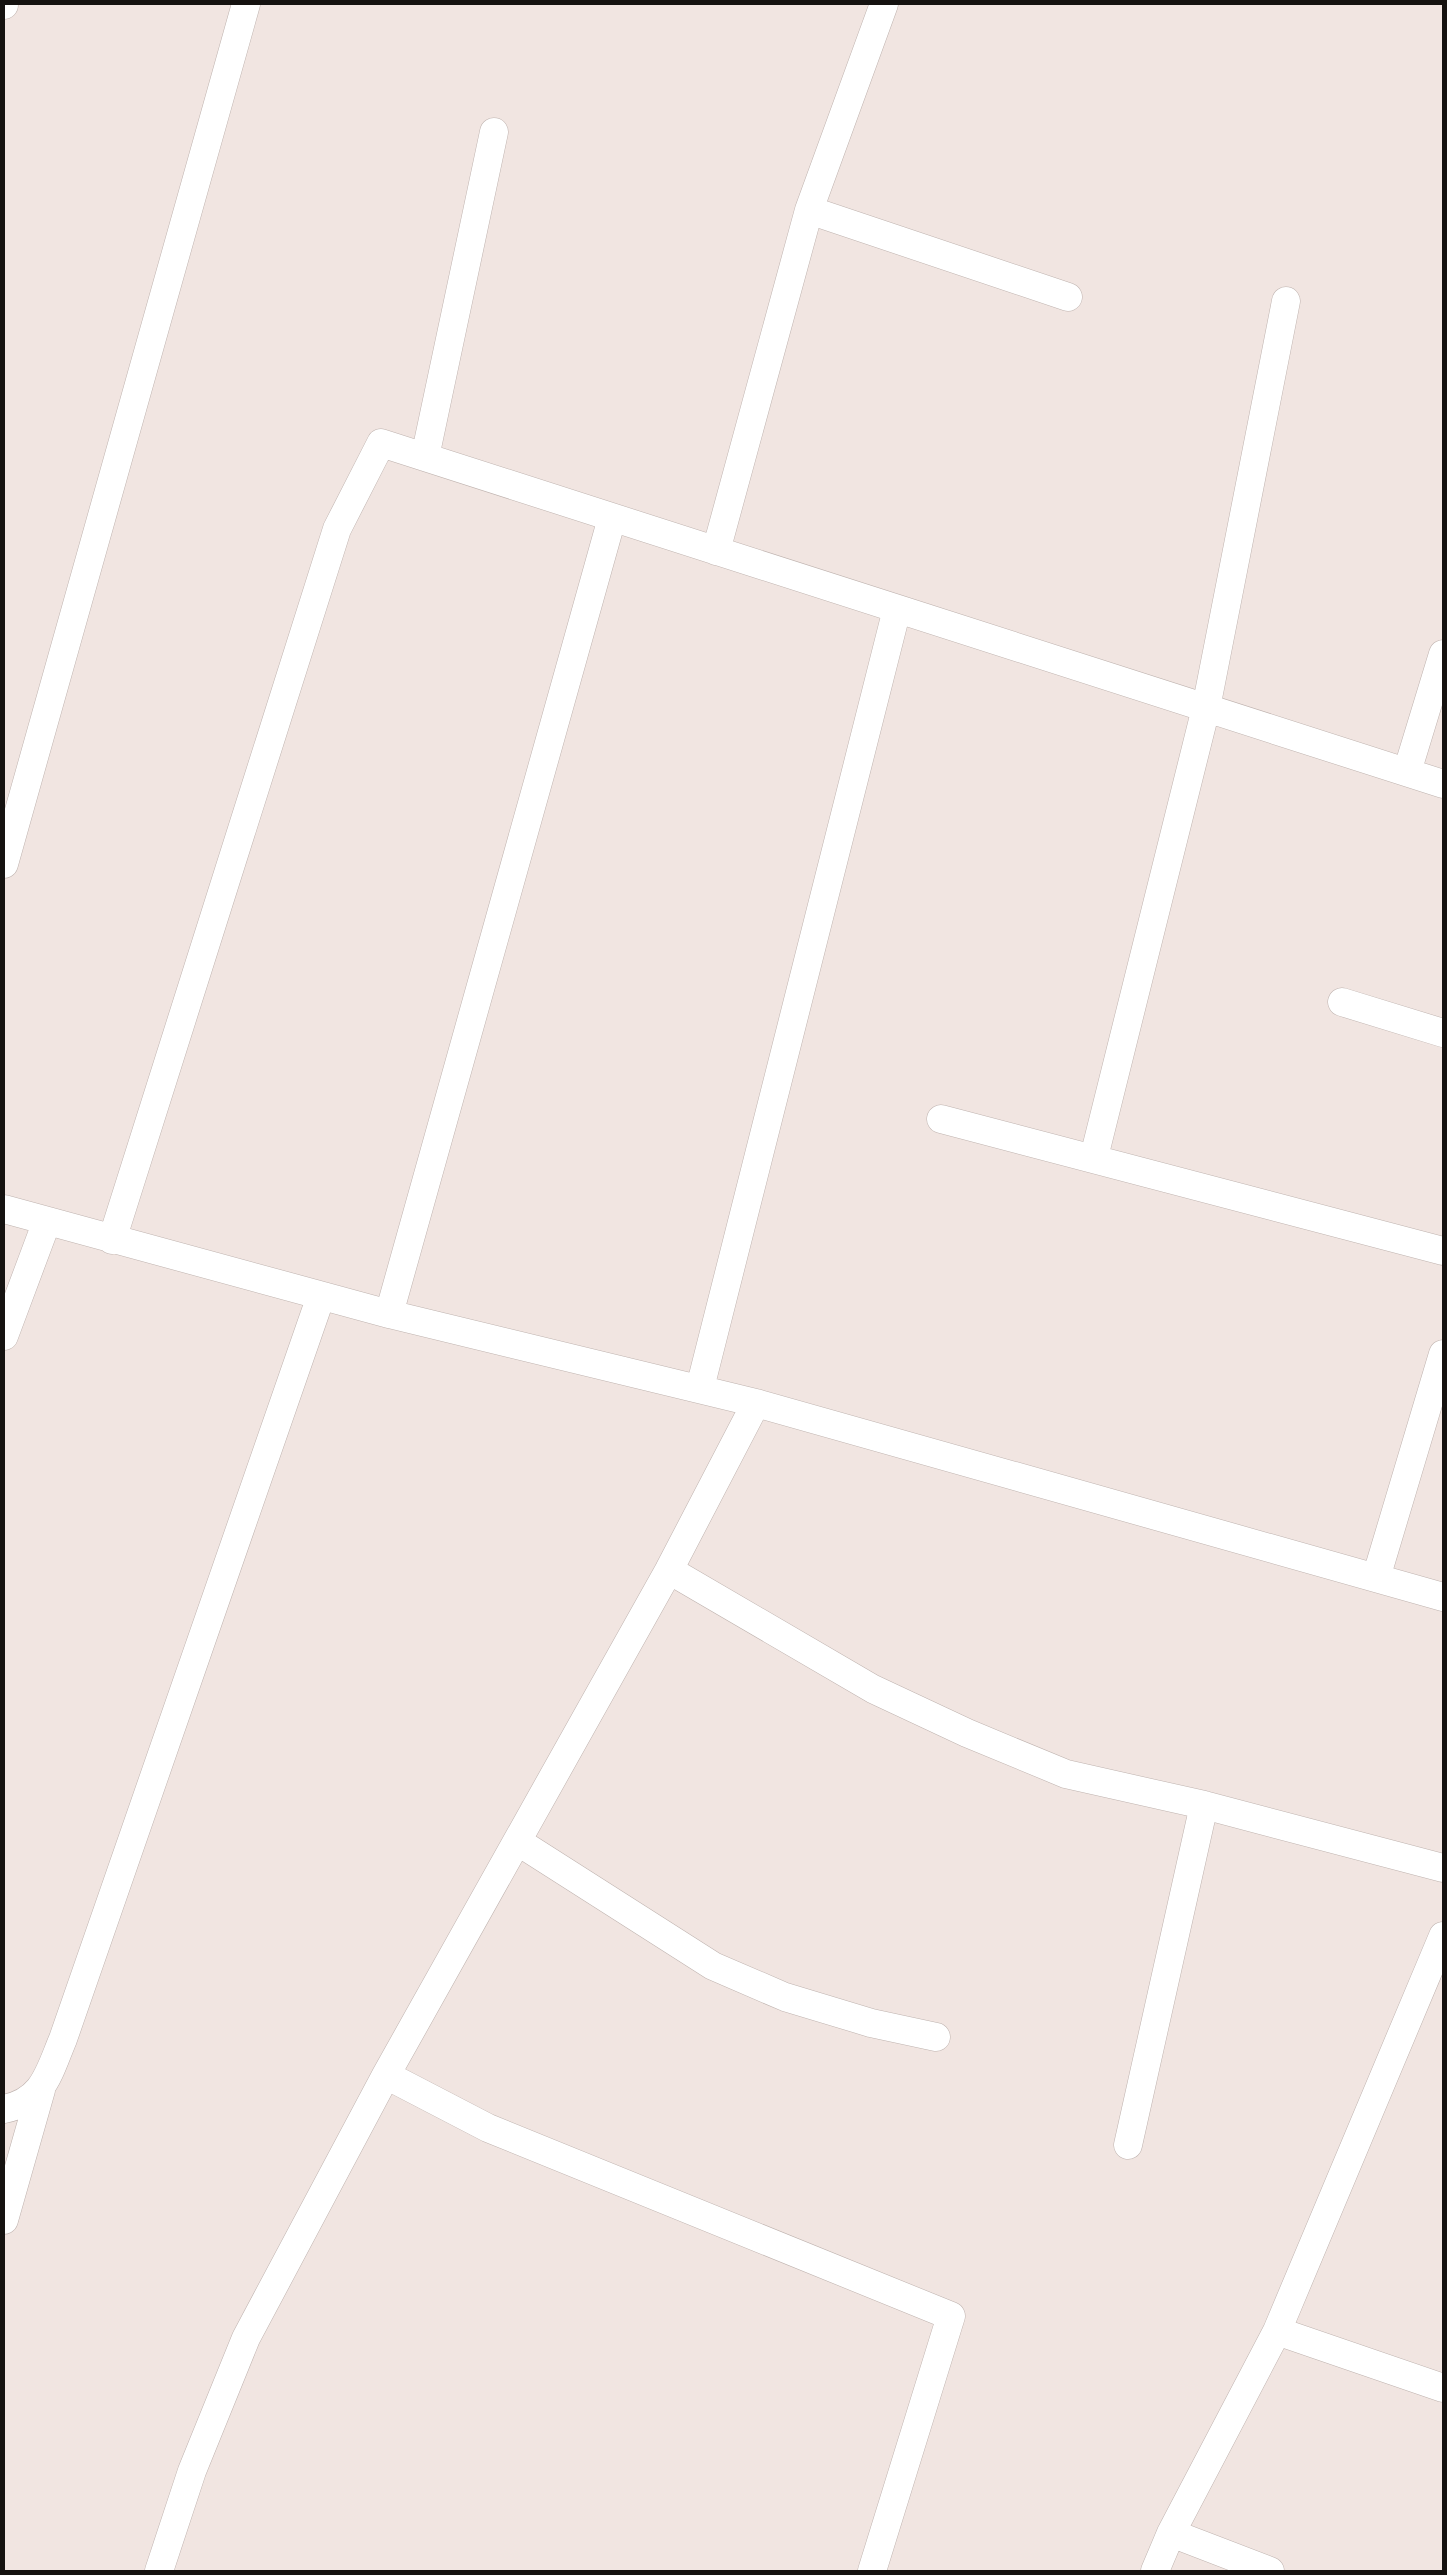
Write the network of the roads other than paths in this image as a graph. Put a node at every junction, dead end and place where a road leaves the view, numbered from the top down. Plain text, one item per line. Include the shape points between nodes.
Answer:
1 (246, 4) edge
2 (884, 4) edge
3 (494, 132) dead end
4 (809, 210) junction
5 (1068, 297) dead end
6 (1286, 301) dead end
7 (425, 457) junction
8 (612, 518) junction
9 (716, 551) junction
10 (897, 609) junction
11 (1443, 654) edge
12 (1206, 708) junction
13 (1407, 772) junction
14 (1443, 784) edge
15 (4, 864) edge
16 (1342, 1002) dead end
17 (1443, 1033) edge
18 (941, 1119) dead end
19 (1094, 1157) junction
20 (4, 1209) edge
21 (47, 1221) junction
22 (112, 1240) junction
23 (1443, 1250) edge
24 (321, 1296) junction
25 (389, 1314) junction
26 (4, 1336) edge
27 (1443, 1354) edge
28 (700, 1388) junction
29 (756, 1403) junction
30 (668, 1570) junction
31 (1376, 1578) junction
32 (1443, 1597) edge
33 (1204, 1805) junction
34 (517, 1841) junction
35 (1443, 1868) edge
36 (1443, 1936) edge
37 (936, 2037) dead end
38 (386, 2075) junction
39 (40, 2090) junction
40 (4, 2109) edge
41 (1128, 2145) dead end
42 (4, 2220) edge
43 (1277, 2330) junction
44 (1443, 2388) edge
45 (1171, 2533) junction
46 (159, 2571) edge
47 (872, 2571) edge
48 (1155, 2571) edge
49 (1270, 2571) edge

1 - 15 street
2 - 4 street
3 - 7 street
4 - 5 street
4 - 9 street
6 - 12 street
7 - 8 street
7 - 22 street via 381,443 337,529
8 - 9 street
8 - 25 street
9 - 10 street
10 - 12 street
10 - 28 street
11 - 13 street
12 - 13 street
12 - 19 street
13 - 14 street
16 - 17 street
18 - 19 street
19 - 23 street
20 - 21 street
21 - 22 street
21 - 26 street
22 - 24 street
24 - 25 street
24 - 39 street via 66,2029
25 - 28 street
27 - 31 street
28 - 29 street
29 - 30 street
29 - 31 street
30 - 33 street via 873,1689 966,1733 1066,1774
30 - 34 street
31 - 32 street
33 - 35 street
33 - 41 street
34 - 37 street via 713,1966 785,1997 871,2023
34 - 38 street
36 - 43 street
38 - 46 street via 246,2338 192,2471
38 - 47 street via 488,2128 952,2316
39 - 40 street via 16,2107
39 - 42 street
43 - 44 street
43 - 45 street
45 - 48 street
45 - 49 street

